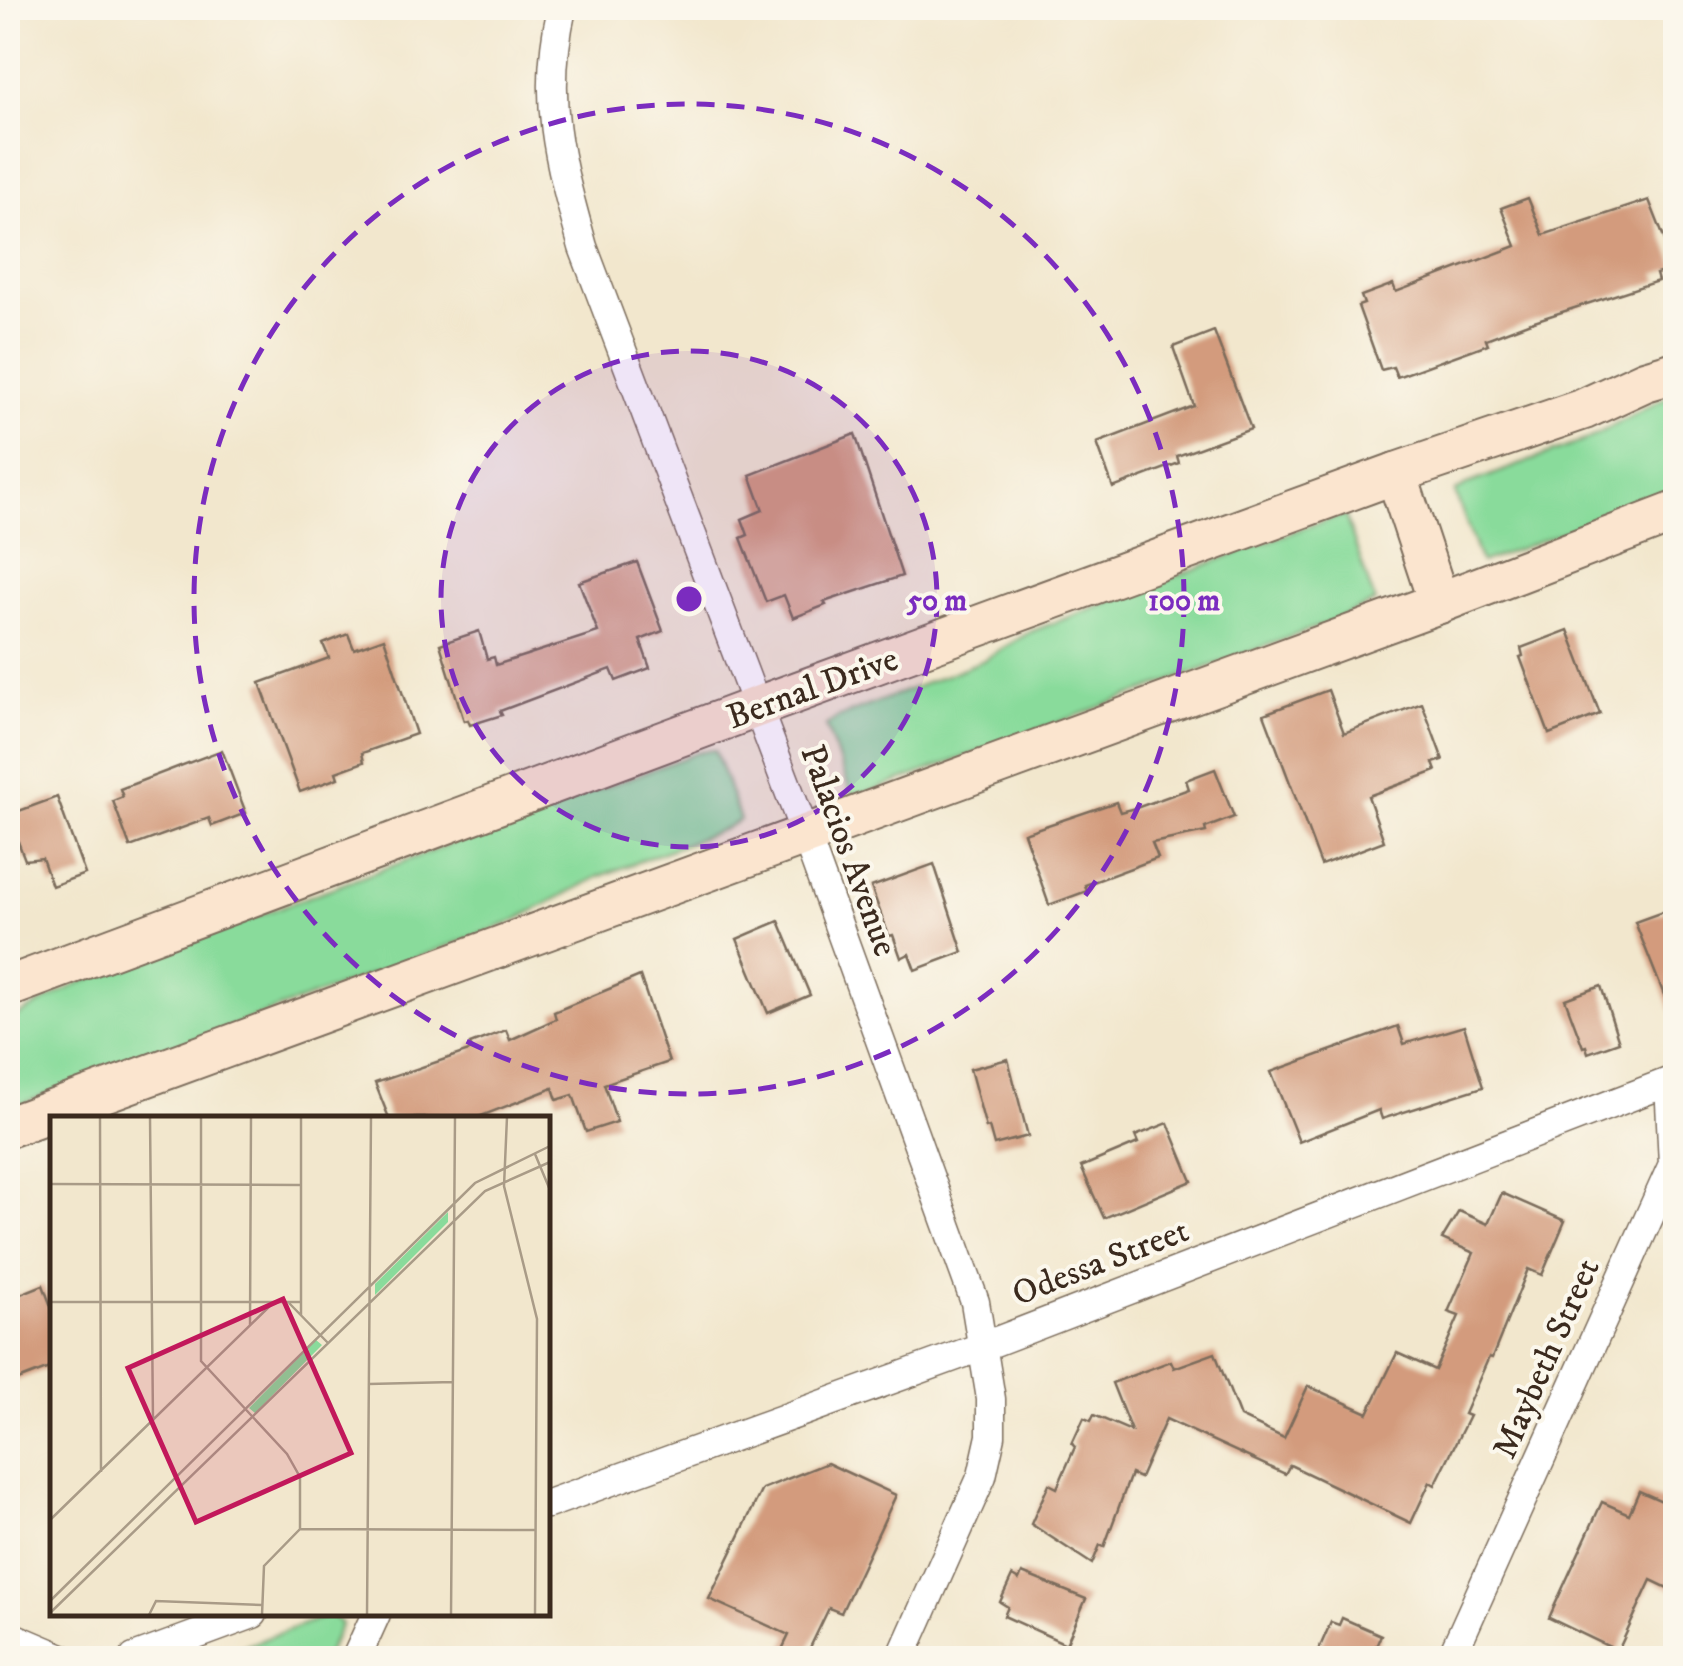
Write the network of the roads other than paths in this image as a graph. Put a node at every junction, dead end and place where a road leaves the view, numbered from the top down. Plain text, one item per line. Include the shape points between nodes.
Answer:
1 (562, 8) edge
2 (1676, 372) edge
3 (1396, 473) junction
4 (1676, 512) edge
5 (1439, 603) junction
6 (758, 706) junction
7 (806, 836) junction
8 (8, 986) edge
9 (1672, 1080) edge
10 (8, 1128) edge
11 (984, 1346) junction
12 (550, 1503) edge
13 (248, 1616) edge
14 (375, 1616) edge
15 (8, 1635) edge
16 (62, 1658) edge
17 (134, 1658) edge
18 (356, 1658) edge
19 (902, 1658) edge
20 (1452, 1658) edge

1 - 6 street, Palacios Avenue via 550,89 558,156 583,247
2 - 3 street, Bernal Drive
3 - 5 street
3 - 6 street, Bernal Drive
4 - 5 street
5 - 7 street
6 - 7 street, Palacios Avenue
6 - 8 street, Bernal Drive
7 - 10 street
7 - 11 street, Palacios Avenue via 975,1302
9 - 11 street, Odessa Street
9 - 20 street, Maybeth Street via 1673,1164
11 - 12 street, Odessa Street
11 - 19 street, Palacios Avenue via 991,1399 982,1476
13 - 17 street
14 - 18 street
15 - 16 street

